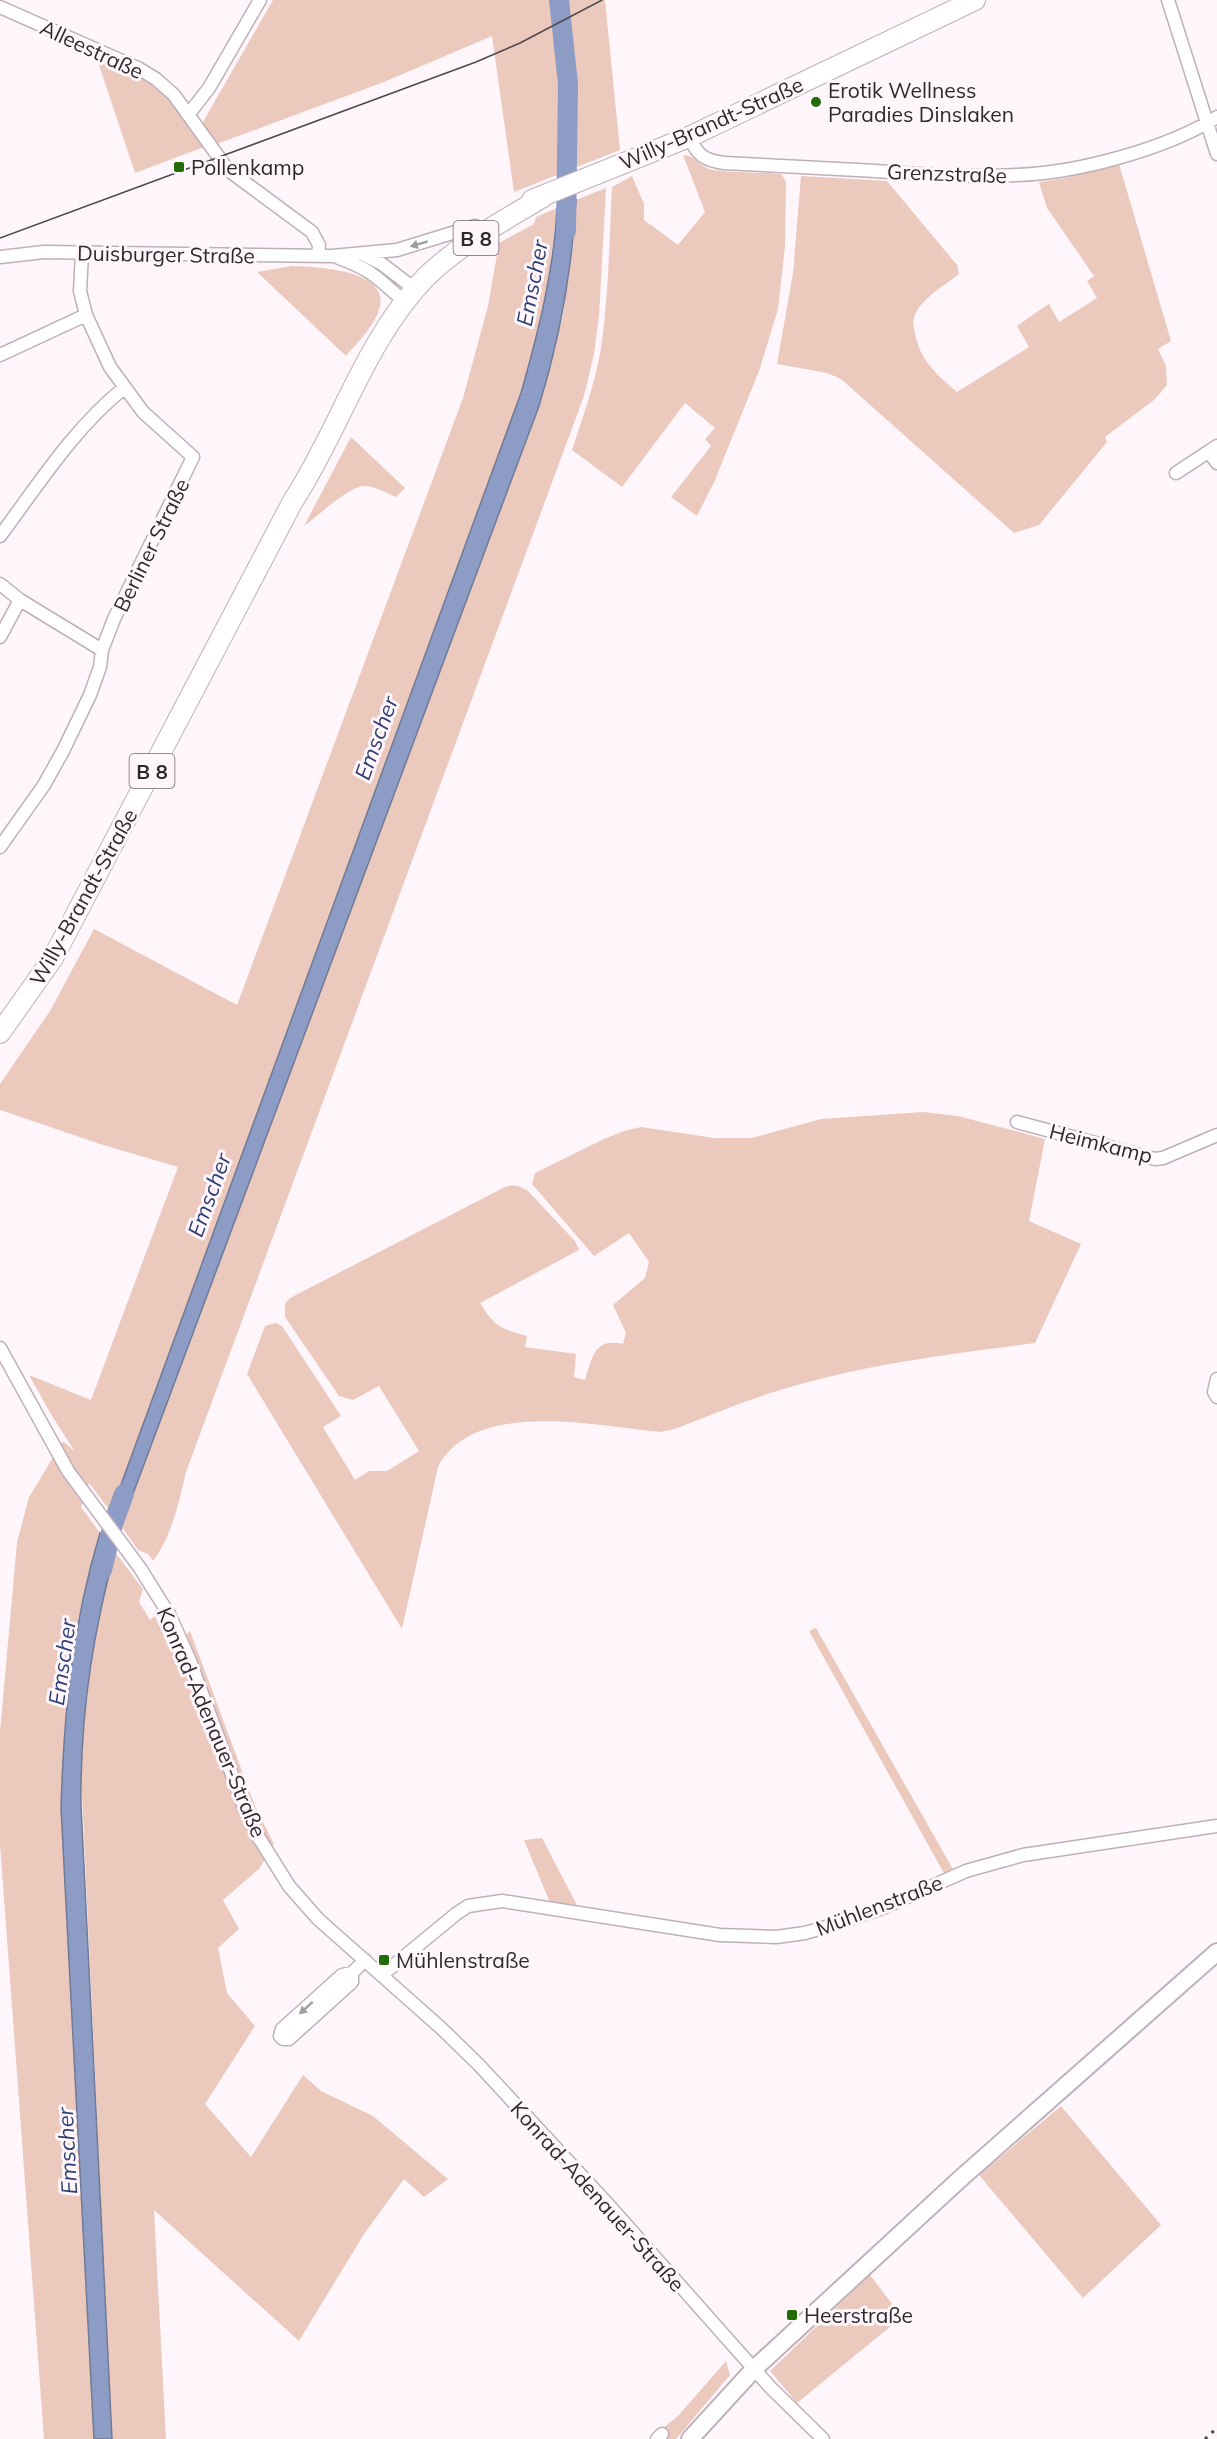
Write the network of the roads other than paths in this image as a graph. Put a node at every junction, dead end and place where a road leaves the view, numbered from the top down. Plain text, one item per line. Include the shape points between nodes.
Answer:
1 (260, 0) edge
2 (961, 0) edge
3 (975, 0) edge
4 (1168, 0) edge
5 (0, 7) edge
6 (919, 25) junction
7 (188, 115) junction
8 (1212, 120) edge
9 (689, 137) junction
10 (1217, 154) edge
11 (543, 197) junction
12 (474, 226) junction
13 (82, 254) junction
14 (361, 254) junction
15 (318, 256) junction
16 (332, 256) junction
17 (0, 257) edge
18 (407, 293) junction
19 (86, 315) junction
20 (0, 355) edge
21 (124, 388) junction
22 (1213, 449) edge
23 (1217, 463) edge
24 (1176, 472) dead end
25 (0, 536) edge
26 (0, 584) edge
27 (20, 600) junction
28 (0, 637) edge
29 (102, 650) junction
30 (0, 847) edge
31 (0, 1033) edge
32 (1017, 1122) dead end
33 (1217, 1135) edge
34 (0, 1348) edge
35 (1217, 1379) edge
36 (1216, 1396) edge
37 (1217, 1826) edge
38 (1217, 1952) edge
39 (365, 1960) junction
40 (352, 1973) junction
41 (382, 1975) junction
42 (755, 2367) junction
43 (690, 2439) edge
44 (823, 2439) edge

1 - 7 street via 209,88
2 - 6 main road, B 8
3 - 6 main road, Willy-Brandt-Straße / B 8
4 - 8 street
5 - 7 street, Alleestraße via 138,68 165,86
6 - 9 main road, Willy-Brandt-Straße / B 8
7 - 15 street, Alleestraße via 228,170 312,232 319,245
8 - 9 street, Grenzstraße via 1132,153 1018,176 724,163 701,156
8 - 10 street
9 - 11 main road, Willy-Brandt-Straße / B 8
11 - 12 main road, Willy-Brandt-Straße / B 8
11 - 18 main road, Willy-Brandt-Straße / B 8 via 464,245
12 -> 14 street, Duisburger Straße via 403,248
12 - 18 main road, Willy-Brandt-Straße / B 8 via 440,252
13 - 15 street, Duisburger Straße
13 - 17 street, Duisburger Straße via 44,252
13 - 19 street, Berliner Straße via 80,291
14 - 16 street, Duisburger Straße
14 - 18 street via 382,264
15 - 16 street, Duisburger Straße
16 - 18 street, Duisburger Straße via 363,266
18 - 31 main road, Willy-Brandt-Straße / B 8 via 292,501 52,958
19 - 20 street
19 - 21 street, Berliner Straße
21 - 25 street via 75,437
21 - 29 street, Berliner Straße via 155,424 193,457
22 - 23 street
22 - 24 street
26 - 27 street
27 - 28 street
27 - 29 street
29 - 30 street, Berliner Straße via 90,695 63,751
32 - 33 street, Heimkamp via 1155,1159
34 - 39 street, Konrad-Adenauer-Straße via 68,1471 140,1568 177,1630 259,1838 305,1905
35 - 36 street
37 - 41 street, Mühlenstraße via 1023,1855 966,1871 836,1924 776,1937 720,1935 521,1903 481,1903 456,1914
38 - 42 main road
39 - 40 street
39 - 41 street, Konrad-Adenauer-Straße
40 -> 40 street via 342,1975 282,2029 280,2036 289,2039 352,1982
41 - 42 street, Konrad-Adenauer-Straße via 479,2065
42 - 43 main road
42 - 44 street, Konrad-Adenauer-Straße via 770,2388

